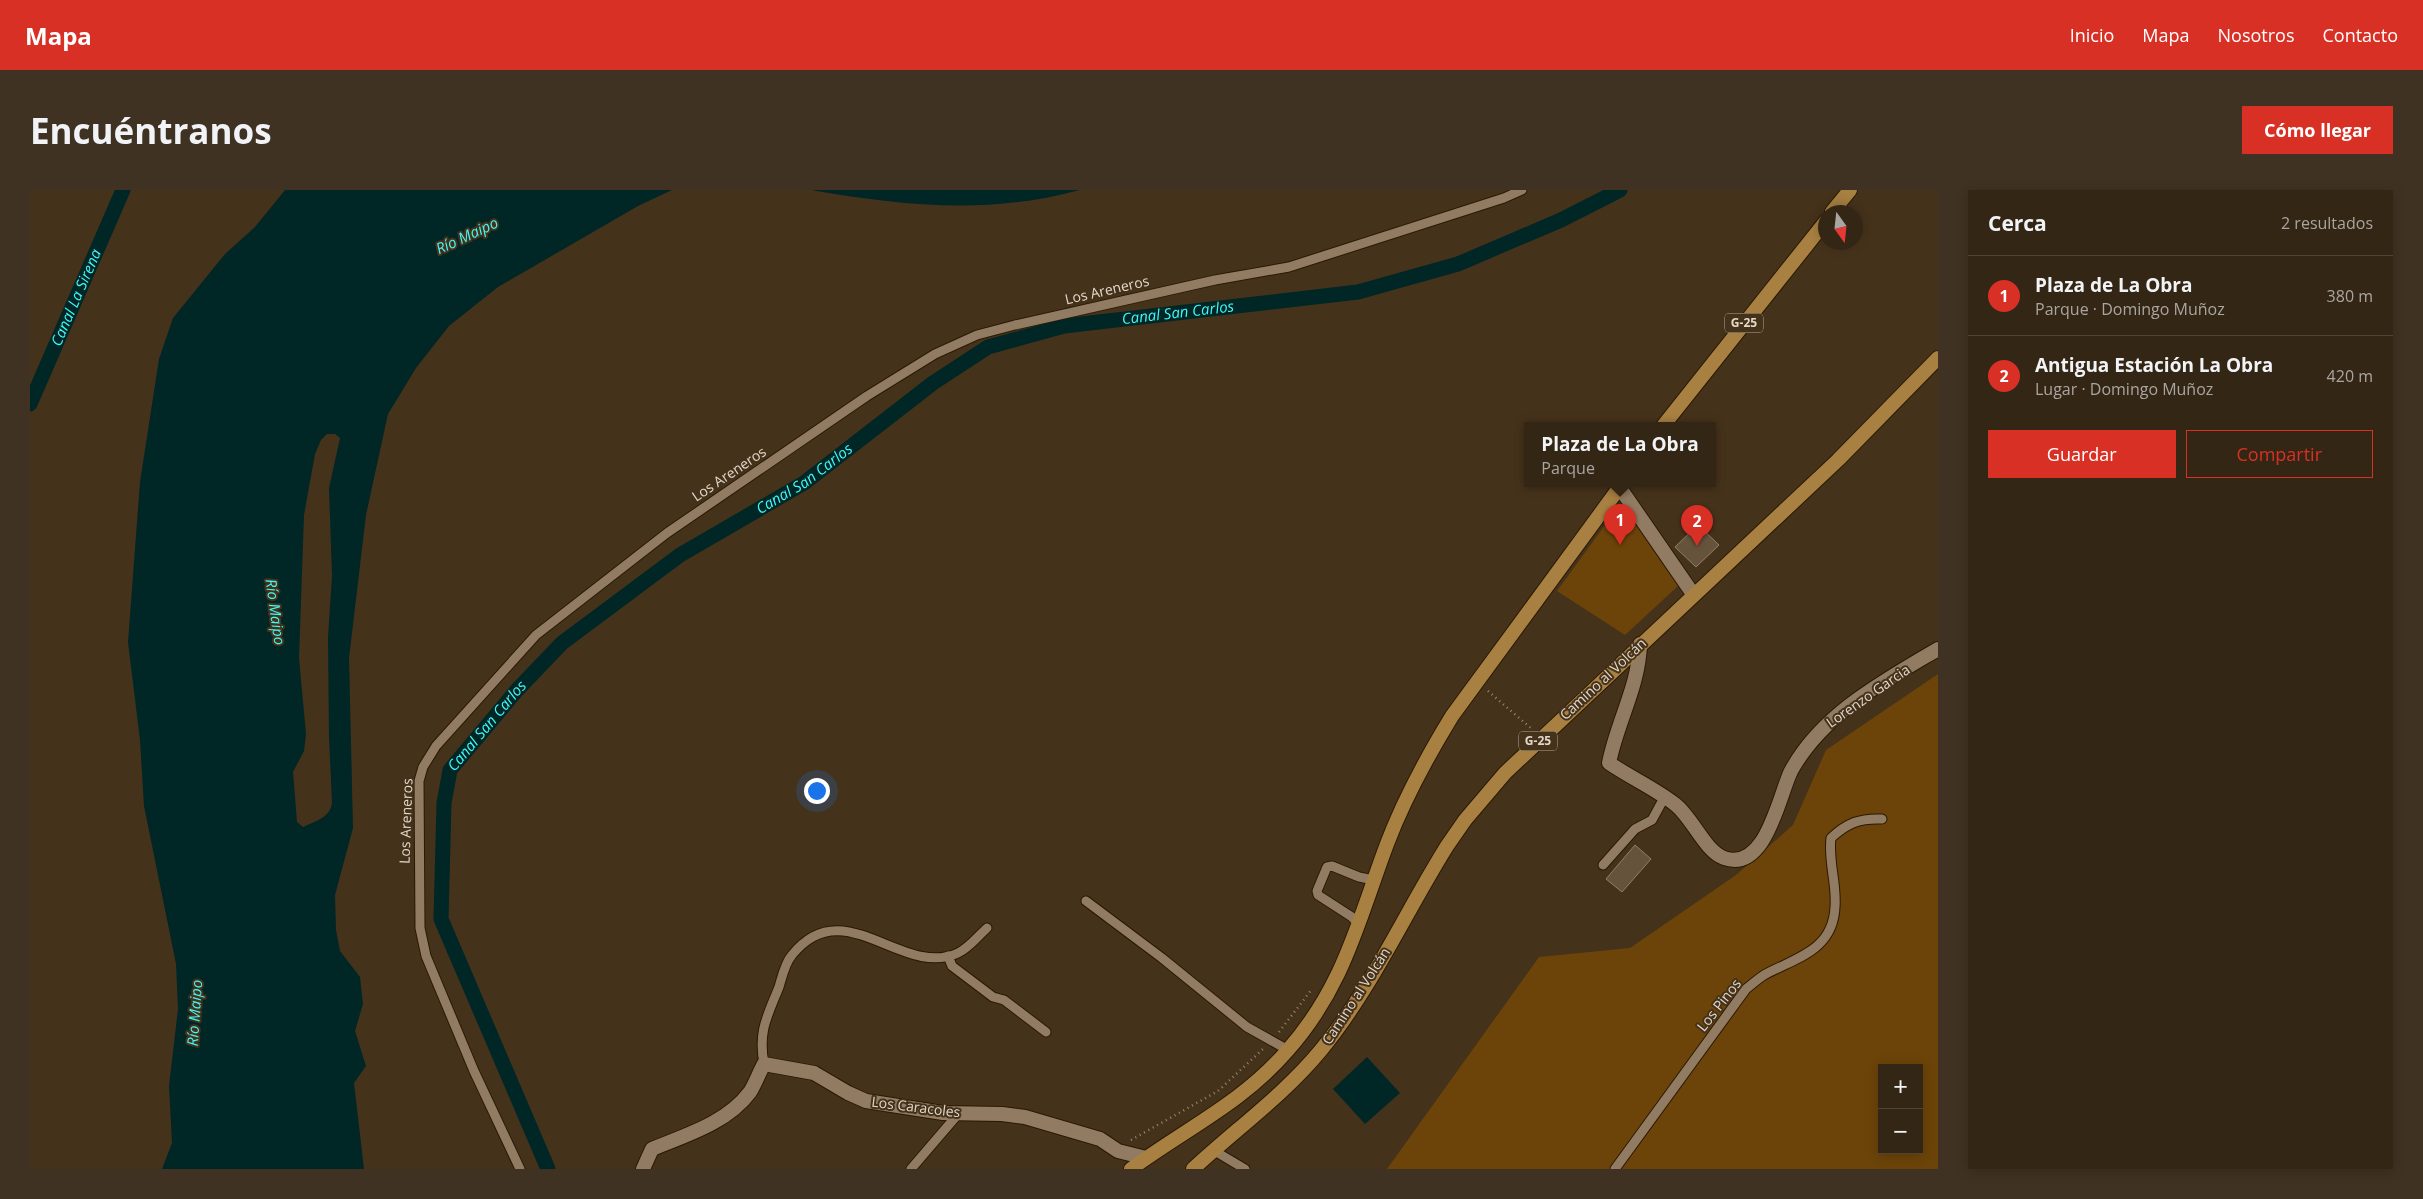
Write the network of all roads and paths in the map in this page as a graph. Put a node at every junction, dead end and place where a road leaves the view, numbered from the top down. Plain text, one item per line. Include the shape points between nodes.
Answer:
1 (1522, 190) edge
2 (1850, 190) edge
3 (1838, 205) edge
4 (1818, 231) edge
5 (1938, 358) edge
6 (1666, 422) edge
7 (1620, 487) edge
8 (1622, 487) edge
9 (1693, 594) junction
10 (1640, 644) junction
11 (1938, 649) edge
12 (1478, 681) junction
13 (1542, 738) junction
14 (1664, 798) junction
15 (1882, 819) dead end
16 (1603, 865) dead end
17 (1374, 880) junction
18 (1086, 901) dead end
19 (1359, 925) junction
20 (987, 928) dead end
21 (948, 956) junction
22 (1316, 984) dead end
23 (1046, 1032) dead end
24 (1271, 1041) junction
25 (1288, 1050) junction
26 (764, 1064) junction
27 (959, 1113) junction
28 (1213, 1150) junction
29 (1118, 1151) junction
30 (1146, 1158) junction
31 (520, 1169) edge
32 (643, 1169) edge
33 (911, 1169) edge
34 (1131, 1169) edge
35 (1193, 1169) edge
36 (1245, 1169) edge
37 (1615, 1169) edge

1 - 31 lane, Los Areneros via 1289,267 1215,280 977,335 935,354 867,396 667,533 536,635 436,746 423,767 419,781 420,928 426,956 474,1071
2 - 3 main road
4 - 6 main road, G-25
5 - 9 main road, Camino al Volcán / G-25 via 1838,460
7 - 12 main road, Camino al Volcán
8 - 9 street
9 - 10 main road, Camino al Volcán / G-25
10 - 13 main road, Camino al Volcán / G-25
10 - 14 street, Lorenzo Garcia via 1640,664 1612,746 1610,763
11 - 14 street, Lorenzo Garcia via 1820,729 1791,771 1775,817 1756,851 1741,859 1724,858 1708,845 1682,811
12 - 13 path
12 - 17 main road, Camino al Volcán via 1452,716 1417,777
13 - 28 main road, Camino al Volcán / G-25 via 1504,773 1460,826 1348,1013 1321,1050 1280,1094
14 - 16 lane via 1652,820 1635,829
15 - 37 lane, Los Pinos via 1863,818 1843,826 1831,838 1829,853 1836,907 1829,933 1803,958 1764,975 1746,989
17 - 19 main road, Camino al Volcán
17 - 19 lane via 1332,866 1327,867 1317,891
18 - 24 lane via 1247,1027
19 - 25 main road, Camino al Volcán via 1332,988
20 - 21 lane via 960,952
21 - 23 lane via 952,966
21 - 26 lane via 923,957 842,929 809,939 790,956 762,1030
22 - 24 path
24 - 25 lane
24 - 29 path via 1218,1090 1133,1138
25 - 30 main road, Camino al Volcán via 1229,1105
26 - 27 street, Los Caracoles via 814,1073 866,1101
26 - 32 street via 750,1091 735,1107 707,1126 652,1149
27 - 29 street, Los Caracoles via 1025,1117 1100,1139
27 - 33 lane
28 - 35 main road, Camino al Volcán / G-25
28 - 36 lane
29 - 30 street, Los Caracoles
30 - 34 main road, Camino al Volcán

